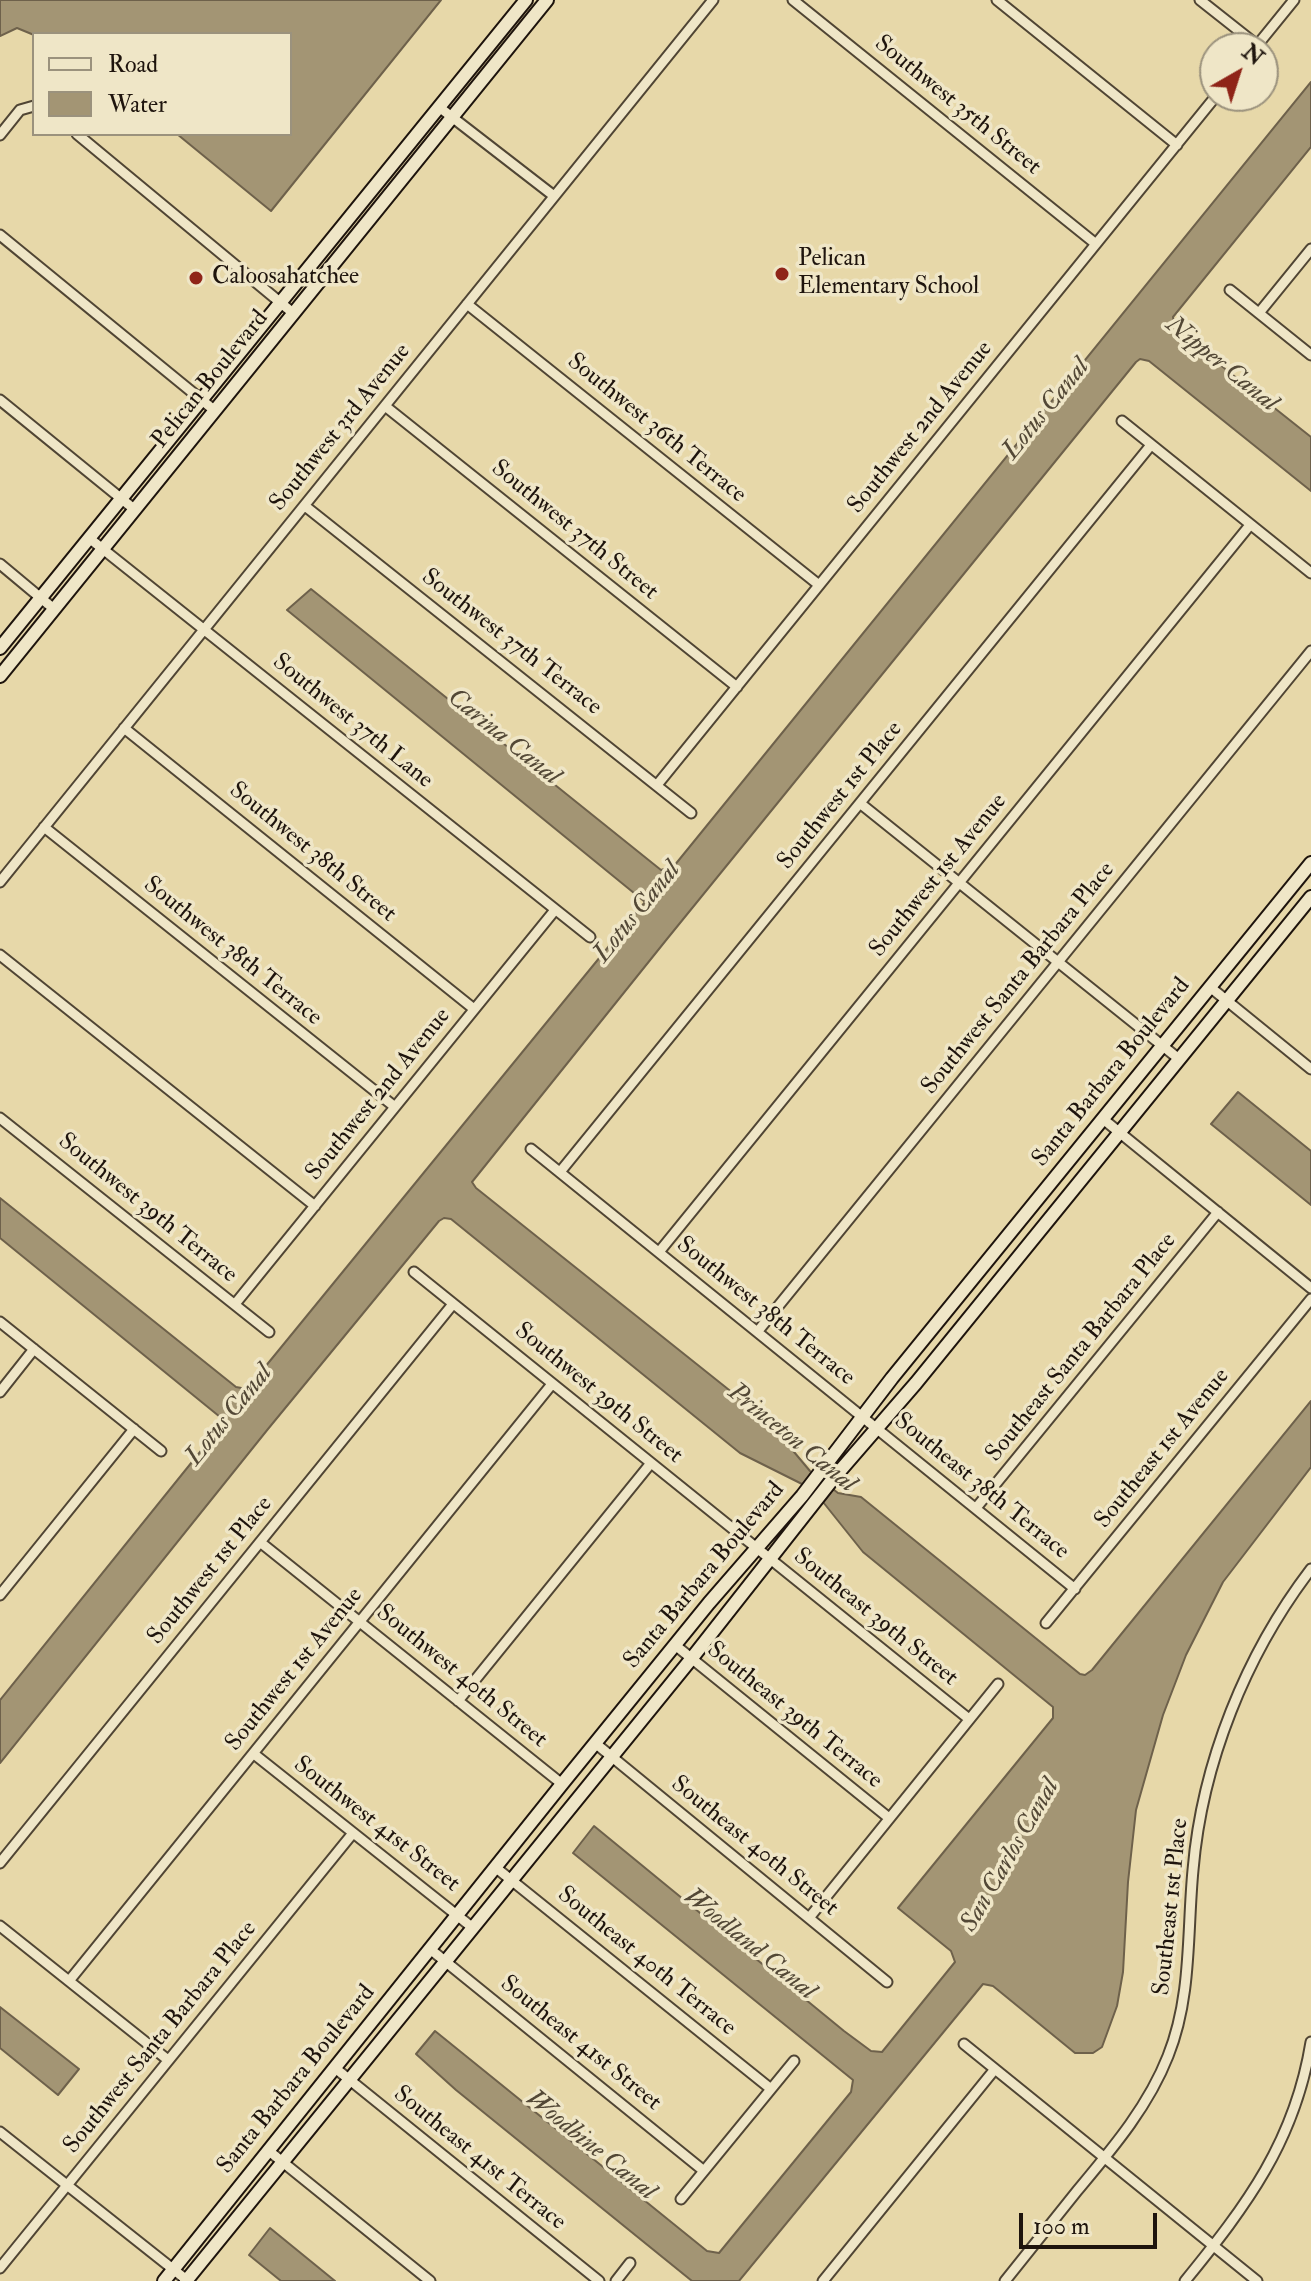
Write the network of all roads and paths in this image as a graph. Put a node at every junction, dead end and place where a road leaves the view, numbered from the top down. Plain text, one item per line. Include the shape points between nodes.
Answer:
1 (526, 0) edge
2 (547, 0) edge
3 (713, 0) edge
4 (793, 0) edge
5 (997, 0) edge
6 (1200, 0) edge
7 (1294, 0) edge
8 (1238, 32) edge
9 (1268, 32) edge
10 (32, 106) edge
11 (439, 107) junction
12 (1203, 112) edge
13 (452, 117) junction
14 (0, 135) edge
15 (79, 136) edge
16 (1177, 145) junction
17 (554, 196) junction
18 (0, 235) edge
19 (1096, 244) junction
20 (1311, 249) edge
21 (1230, 290) dead end
22 (280, 302) junction
23 (467, 304) junction
24 (293, 313) junction
25 (1259, 313) junction
26 (1311, 355) edge
27 (0, 400) edge
28 (201, 400) junction
29 (385, 406) junction
30 (214, 410) junction
31 (1122, 421) dead end
32 (1151, 445) junction
33 (121, 499) junction
34 (305, 506) junction
35 (134, 509) junction
36 (1250, 525) junction
37 (89, 538) junction
38 (103, 549) junction
39 (0, 564) edge
40 (1311, 573) edge
41 (819, 585) junction
42 (41, 597) junction
43 (54, 609) junction
44 (203, 629) junction
45 (0, 648) edge
46 (1311, 651) edge
47 (0, 676) edge
48 (737, 687) junction
49 (124, 728) junction
50 (657, 785) junction
51 (861, 804) junction
52 (691, 813) dead end
53 (44, 827) junction
54 (1311, 863) edge
55 (0, 882) edge
56 (960, 883) junction
57 (1311, 897) edge
58 (555, 910) junction
59 (590, 937) dead end
60 (0, 955) edge
61 (1059, 962) junction
62 (1210, 987) junction
63 (1227, 1000) junction
64 (474, 1009) junction
65 (1162, 1046) junction
66 (1179, 1059) junction
67 (1311, 1069) edge
68 (395, 1107) junction
69 (0, 1118) edge
70 (1103, 1119) junction
71 (1119, 1132) junction
72 (531, 1149) dead end
73 (560, 1172) junction
74 (315, 1206) junction
75 (1218, 1212) junction
76 (659, 1252) junction
77 (990, 1258) junction
78 (1006, 1271) junction
79 (414, 1272) dead end
80 (1311, 1288) edge
81 (1311, 1299) edge
82 (235, 1304) junction
83 (453, 1304) junction
84 (0, 1322) edge
85 (758, 1331) junction
86 (269, 1332) dead end
87 (34, 1349) junction
88 (552, 1384) junction
89 (0, 1392) edge
90 (862, 1417) junction
91 (134, 1429) junction
92 (877, 1429) junction
93 (161, 1451) dead end
94 (651, 1463) junction
95 (976, 1508) junction
96 (260, 1542) junction
97 (756, 1548) junction
98 (770, 1560) junction
99 (1311, 1569) edge
100 (1075, 1589) junction
101 (0, 1595) edge
102 (360, 1622) junction
103 (1046, 1623) dead end
104 (675, 1645) junction
105 (692, 1658) junction
106 (998, 1684) dead end
107 (458, 1701) junction
108 (969, 1719) junction
109 (595, 1743) junction
110 (254, 1754) junction
111 (611, 1758) junction
112 (562, 1784) junction
113 (889, 1818) junction
114 (353, 1833) junction
115 (0, 1863) edge
116 (495, 1867) junction
117 (512, 1880) junction
118 (457, 1915) junction
119 (809, 1918) junction
120 (0, 1926) edge
121 (473, 1928) junction
122 (430, 1949) junction
123 (445, 1961) junction
124 (69, 1981) junction
125 (887, 1982) dead end
126 (1311, 2042) edge
127 (964, 2044) dead end
128 (168, 2060) junction
129 (794, 2061) dead end
130 (335, 2068) junction
131 (995, 2069) junction
132 (349, 2079) junction
133 (771, 2089) junction
134 (0, 2132) edge
135 (269, 2151) junction
136 (1105, 2158) junction
137 (282, 2162) junction
138 (704, 2171) junction
139 (66, 2185) junction
140 (681, 2199) dead end
141 (1214, 2246) junction
142 (630, 2263) dead end
143 (0, 2268) edge
144 (173, 2270) junction
145 (164, 2281) edge
146 (187, 2281) edge
147 (430, 2281) edge
148 (599, 2281) edge
149 (616, 2281) edge
150 (823, 2281) edge
151 (1005, 2281) edge
152 (1185, 2281) edge
153 (1257, 2281) edge

1 - 11 main road, Pelican Boulevard
2 - 13 main road, Pelican Boulevard
3 - 17 street, Southwest 3rd Avenue
4 - 19 street, Southwest 35th Street
5 - 16 street
6 - 8 street
7 - 9 street
10 - 14 street via 20,110
11 - 13 street
11 - 22 main road, Pelican Boulevard
12 - 16 street, Southwest 2nd Avenue
13 - 17 street
13 - 24 main road, Pelican Boulevard
15 - 22 street
16 - 19 street, Southwest 2nd Avenue
17 - 23 street, Southwest 3rd Avenue
18 - 28 street
19 - 41 street, Southwest 2nd Avenue
20 - 25 street
21 - 25 street
22 - 24 street
22 - 28 main road, Pelican Boulevard
23 - 29 street, Southwest 3rd Avenue
23 - 41 street, Southwest 36th Terrace
24 - 30 main road, Pelican Boulevard
25 - 26 street
27 - 33 street
28 - 30 street
28 - 33 main road, Pelican Boulevard
29 - 34 street, Southwest 3rd Avenue
29 - 48 street, Southwest 37th Street
30 - 35 main road, Pelican Boulevard
31 - 32 street
32 - 36 street
32 - 51 street, Southwest 1st Place
33 - 35 street
33 - 37 main road, Pelican Boulevard
34 - 44 street, Southwest 3rd Avenue
34 - 50 street, Southwest 37th Terrace
35 - 38 main road, Pelican Boulevard
36 - 40 street
36 - 56 street, Southwest 1st Avenue
37 - 38 street, Southwest 37th Lane
37 - 42 main road, Pelican Boulevard
38 - 43 main road, Pelican Boulevard
38 - 44 street, Southwest 37th Lane
39 - 42 street
41 - 48 street, Southwest 2nd Avenue
42 - 43 street
42 - 45 main road, Pelican Boulevard
43 - 47 main road, Pelican Boulevard
44 - 49 street, Southwest 3rd Avenue
44 - 58 street, Southwest 37th Lane
46 - 61 street, Southwest Santa Barbara Place
48 - 50 street, Southwest 2nd Avenue
49 - 53 street, Southwest 3rd Avenue
49 - 64 street, Southwest 38th Street
50 - 52 street, Southwest 37th Terrace
51 - 56 street
51 - 73 street, Southwest 1st Place
53 - 55 street, Southwest 3rd Avenue
53 - 68 street, Southwest 38th Terrace
54 - 62 main road, Santa Barbara Boulevard
56 - 61 street
56 - 76 street, Southwest 1st Avenue
57 - 63 main road, Santa Barbara Boulevard
58 - 59 street, Southwest 37th Lane
58 - 64 street, Southwest 2nd Avenue
60 - 74 street
61 - 65 street
61 - 85 street, Southwest Santa Barbara Place
62 - 63 street
62 - 65 main road, Santa Barbara Boulevard
63 - 66 main road, Santa Barbara Boulevard
63 - 67 street
64 - 68 street, Southwest 2nd Avenue
65 - 66 street
65 - 70 main road, Santa Barbara Boulevard
66 - 71 main road, Santa Barbara Boulevard
68 - 74 street, Southwest 2nd Avenue
69 - 82 street, Southwest 39th Terrace
70 - 71 street
70 - 77 main road, Santa Barbara Boulevard
71 - 75 street
71 - 78 main road, Santa Barbara Boulevard
72 - 73 street, Southwest 38th Terrace
73 - 76 street, Southwest 38th Terrace
74 - 82 street, Southwest 2nd Avenue
75 - 80 street
75 - 95 street, Southeast Santa Barbara Place
76 - 85 street, Southwest 38th Terrace
77 - 78 main road
77 - 90 main road, Santa Barbara Boulevard
78 - 92 main road, Santa Barbara Boulevard
79 - 83 street, Southwest 39th Street
81 - 100 street, Southeast 1st Avenue
82 - 86 street, Southwest 39th Terrace
83 - 88 street, Southwest 39th Street
83 - 96 street, Southwest 1st Place
84 - 87 street
85 - 90 street, Southwest 38th Terrace
87 - 89 street
87 - 91 street
88 - 94 street, Southwest 39th Street
88 - 102 street, Southwest 1st Avenue
90 - 92 street, Southeast 38th Terrace
90 - 97 main road, Santa Barbara Boulevard
91 - 93 street
91 - 101 street
92 - 95 street, Southeast 38th Terrace
92 - 98 main road, Santa Barbara Boulevard
94 - 97 street, Southwest 39th Street
94 - 107 street
95 - 100 street, Southeast 38th Terrace
96 - 102 street, Southwest 40th Street
96 - 115 street, Southwest 1st Place
97 - 98 street, Southeast 39th Street
97 - 104 main road, Santa Barbara Boulevard
98 - 105 main road, Santa Barbara Boulevard
98 - 108 street, Southeast 39th Street
99 - 136 street, Southeast 1st Place via 1272,1628 1226,1726 1197,1836 1184,1998 1168,2058 1149,2097
100 - 103 street, Southeast 1st Avenue
102 - 107 street, Southwest 40th Street
102 - 110 street, Southwest 1st Avenue
104 - 105 street, Southeast 39th Terrace
104 - 109 main road, Santa Barbara Boulevard
105 - 111 main road, Santa Barbara Boulevard
105 - 113 street, Southeast 39th Terrace
106 - 108 street
107 - 112 street, Southwest 40th Street
108 - 113 street
109 - 111 street, Southeast 40th Street
109 - 112 main road, Santa Barbara Boulevard
110 - 114 street, Southwest 41st Street
110 - 124 street, Southwest 1st Avenue
111 - 117 main road, Santa Barbara Boulevard
111 - 119 street, Southeast 40th Street
112 - 116 main road, Santa Barbara Boulevard
113 - 119 street
114 - 118 street, Southwest 41st Street
114 - 128 street, Southwest Santa Barbara Place
116 - 117 street, Southeast 40th Terrace
116 - 118 main road, Santa Barbara Boulevard
117 - 121 main road, Santa Barbara Boulevard
117 - 133 street, Southeast 40th Terrace
118 - 121 street, Southwest 41st Street
118 - 122 main road, Santa Barbara Boulevard
119 - 125 street, Southeast 40th Street
120 - 124 street
121 - 123 main road, Santa Barbara Boulevard
122 - 123 street, Southeast 41st Street
122 - 130 main road, Santa Barbara Boulevard
123 - 132 main road, Santa Barbara Boulevard
123 - 138 street, Southeast 41st Street
124 - 128 street
126 - 141 street via 1294,2109 1272,2161
127 - 131 street
128 - 139 street, Southwest Santa Barbara Place
129 - 133 street
130 - 132 street, Southeast 41st Terrace
130 - 135 main road, Santa Barbara Boulevard
131 - 136 street
131 - 150 street
132 - 137 main road, Santa Barbara Boulevard
132 - 148 street, Southeast 41st Terrace
133 - 138 street
134 - 139 street
135 - 137 street
135 - 144 main road, Santa Barbara Boulevard
136 - 141 street
136 - 151 street, Southeast 1st Place
137 - 146 main road, Santa Barbara Boulevard
137 - 147 street
138 - 140 street
139 - 143 street, Southwest Santa Barbara Place
139 - 144 street
141 - 152 street
141 - 153 street
142 - 149 street
144 - 145 main road, Santa Barbara Boulevard
144 - 146 street

